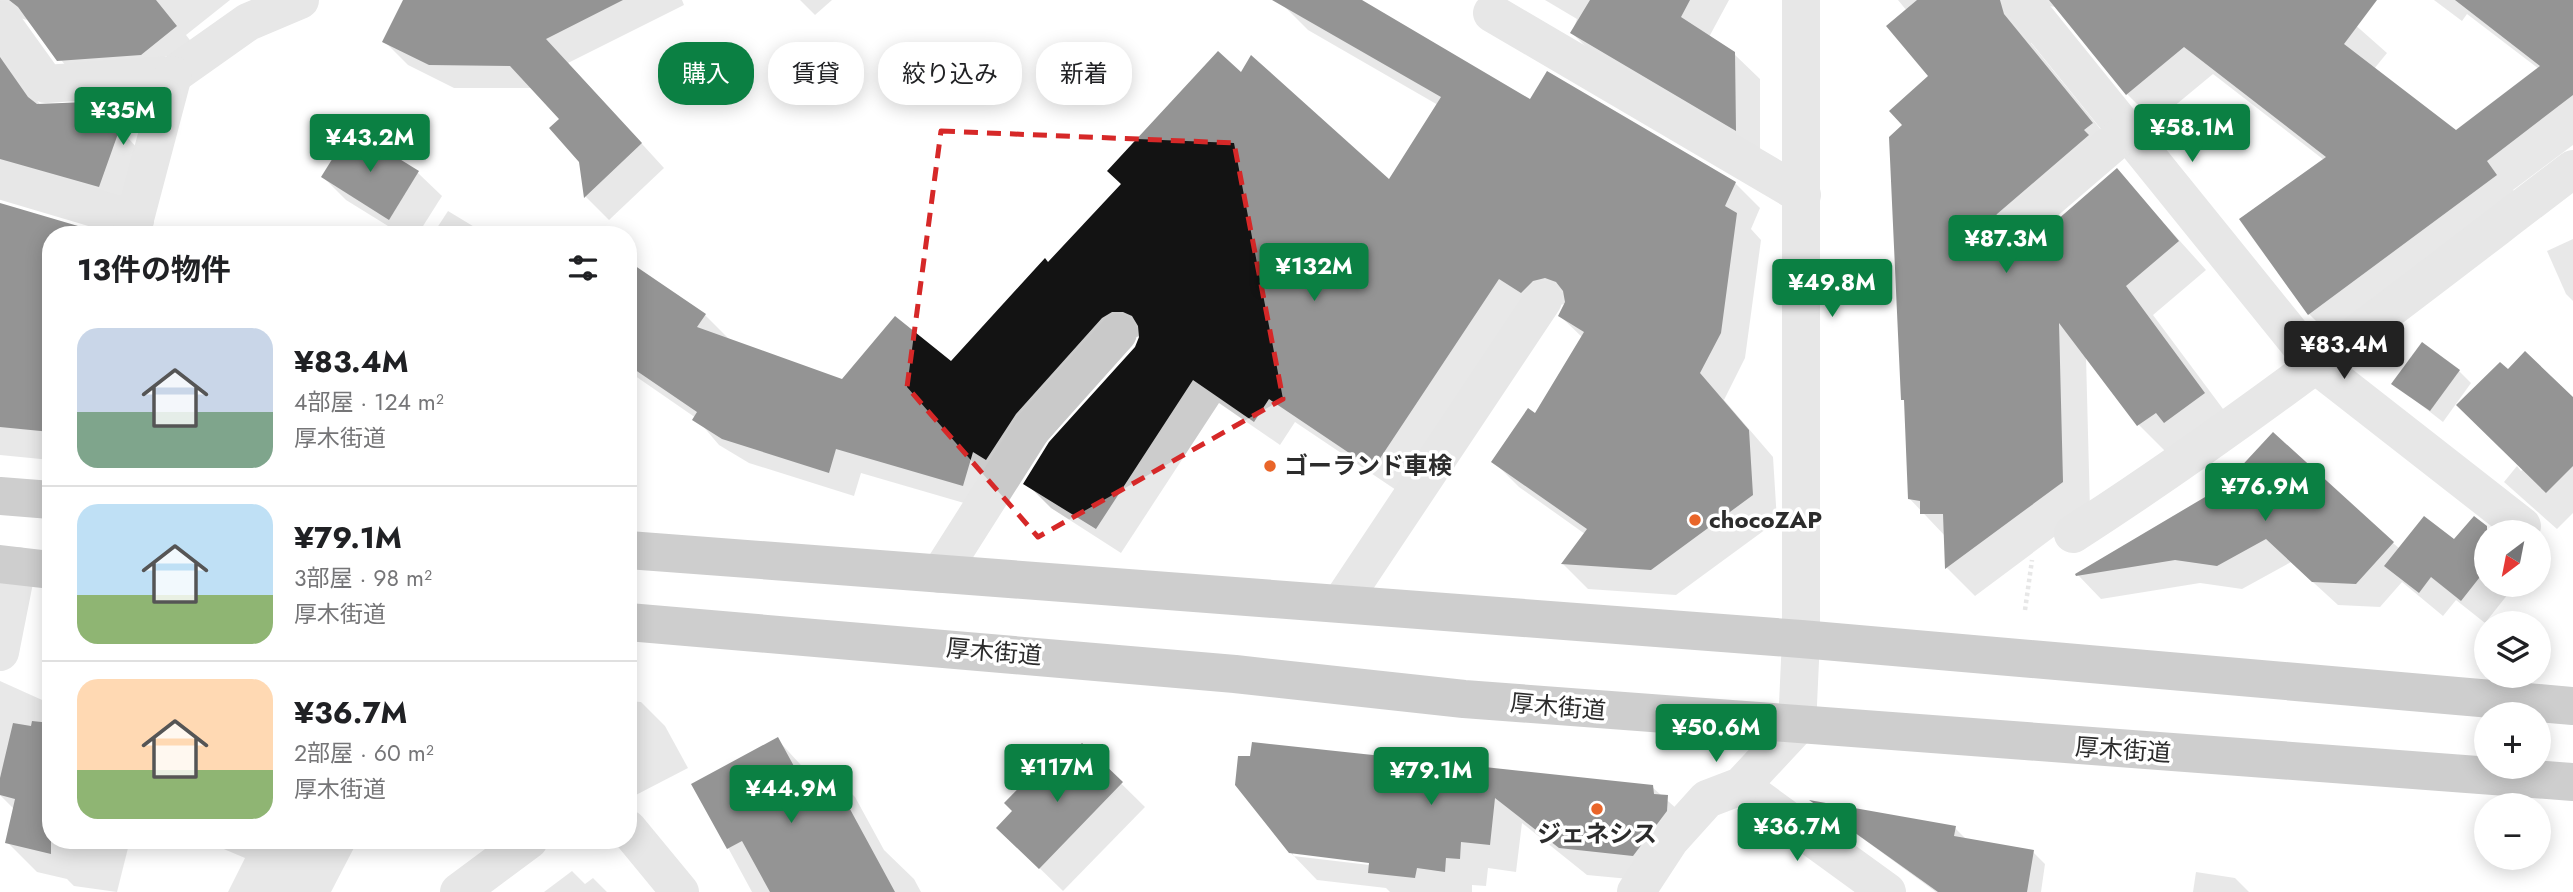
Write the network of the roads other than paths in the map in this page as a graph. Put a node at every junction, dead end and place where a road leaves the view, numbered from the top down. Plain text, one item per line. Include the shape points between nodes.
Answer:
1 (300, 0) edge
2 (1801, 0) edge
3 (2021, 0) edge
4 (1492, 13) dead end
5 (0, 20) edge
6 (173, 75) junction
7 (2127, 131) junction
8 (2573, 169) edge
9 (0, 180) edge
10 (1802, 195) junction
11 (130, 226) edge
12 (133, 226) edge
13 (2012, 229) dead end
14 (1543, 300) dead end
15 (1118, 333) dead end
16 (2316, 365) junction
17 (0, 496) edge
18 (42, 499) edge
19 (2514, 520) edge
20 (2073, 534) dead end
21 (637, 551) edge
22 (23, 567) edge
23 (940, 574) junction
24 (1341, 603) junction
25 (637, 623) edge
26 (1801, 639) junction
27 (0, 652) edge
28 (2573, 706) edge
29 (1797, 726) junction
30 (2573, 782) edge
31 (1741, 786) junction
32 (637, 840) edge
33 (517, 849) edge
34 (459, 892) edge
35 (680, 892) edge
36 (1636, 892) edge
37 (1887, 892) edge

1 - 6 street via 248,22
2 - 10 street
3 - 7 street
4 - 10 street
5 - 6 street via 46,85
6 - 12 street
7 - 13 street
7 - 16 street
8 - 16 street
9 - 11 street
10 - 26 street
14 - 24 street
15 - 23 street via 1032,429
16 - 19 street
16 - 20 street via 2161,478
17 - 18 highway
21 - 23 highway
22 - 27 street
23 - 24 highway
24 - 26 highway
25 - 29 highway, 厚木街道
26 - 28 highway
26 - 29 street
29 - 30 highway, 厚木街道
29 - 31 street
31 - 36 street via 1707,799 1670,840
31 - 37 street
32 - 35 street
33 - 34 street

